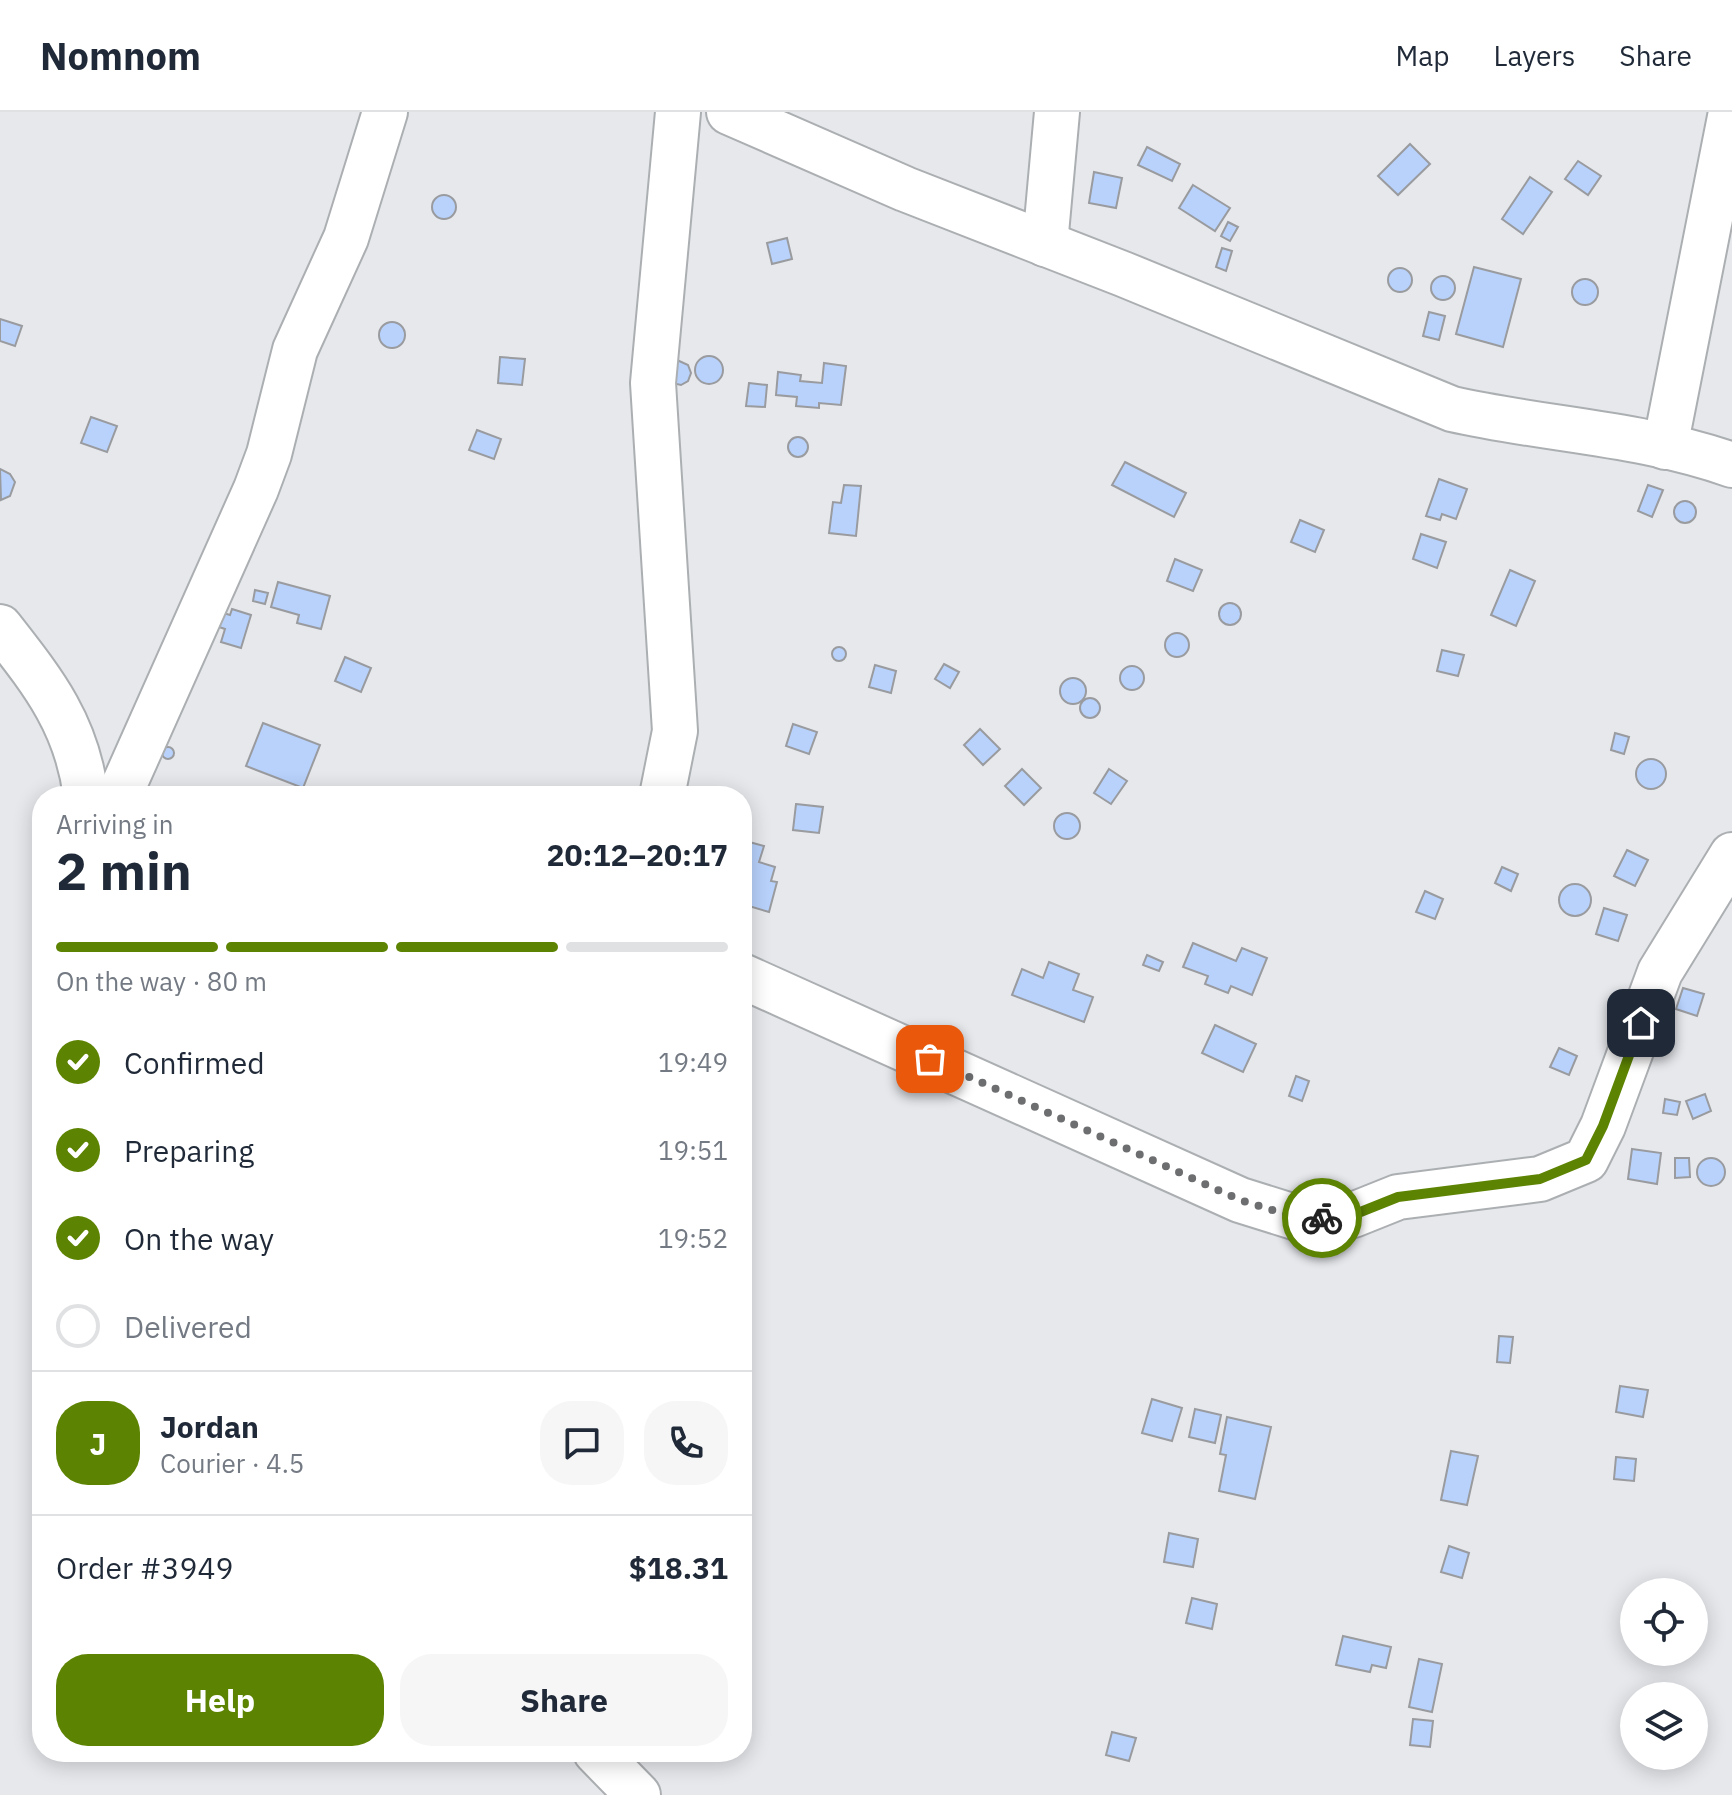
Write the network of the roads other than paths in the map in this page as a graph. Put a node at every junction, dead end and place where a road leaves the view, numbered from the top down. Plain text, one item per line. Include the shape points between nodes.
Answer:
1 (385, 112) edge
2 (678, 112) edge
3 (729, 112) edge
4 (1057, 112) edge
5 (1731, 112) edge
6 (1045, 244) junction
7 (1665, 447) junction
8 (1732, 465) edge
9 (0, 627) edge
10 (85, 786) edge
11 (123, 786) edge
12 (664, 786) edge
13 (1732, 855) edge
14 (752, 980) edge
15 (606, 1762) edge
16 (638, 1795) edge

1 - 11 street via 346,238 295,350 256,489
2 - 12 street via 653,383 675,731
3 - 6 street
4 - 6 street
5 - 7 street
6 - 7 street via 1452,409
7 - 8 street
9 - 10 street via 47,688 68,727
13 - 14 street via 1660,972 1586,1160 1540,1179 1398,1197 1353,1215 1304,1220 1240,1200
15 - 16 street

